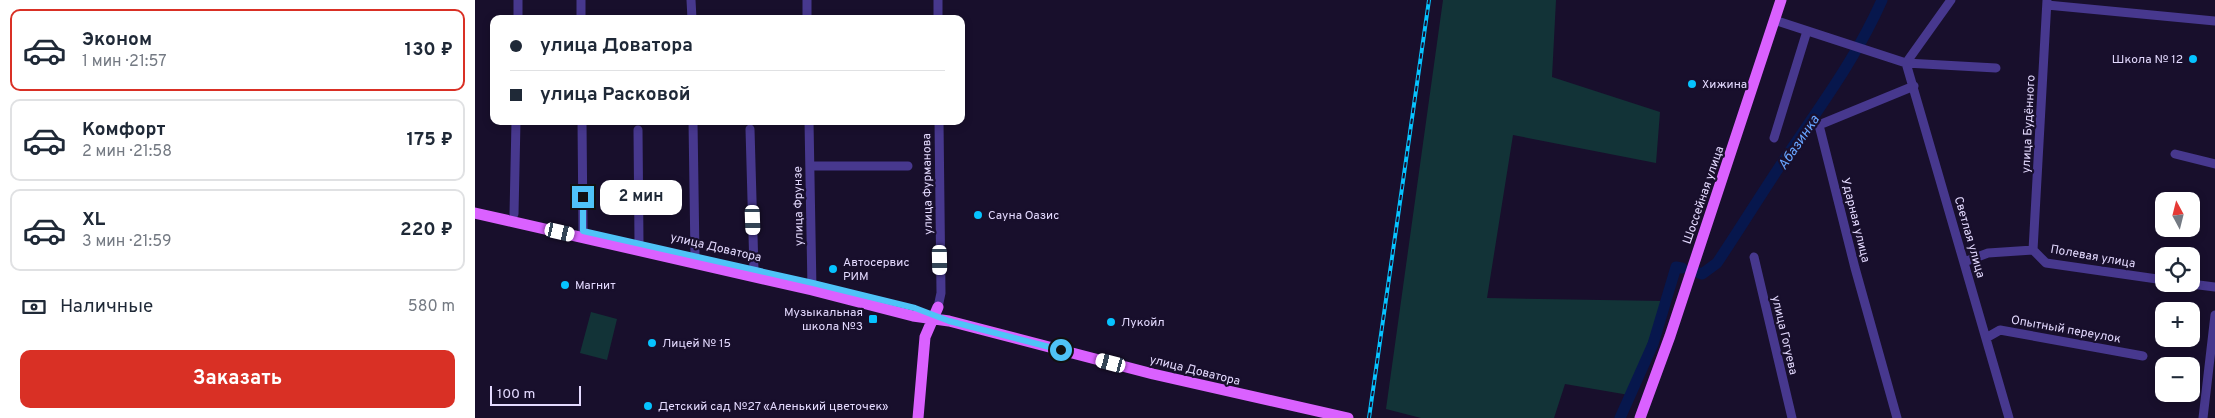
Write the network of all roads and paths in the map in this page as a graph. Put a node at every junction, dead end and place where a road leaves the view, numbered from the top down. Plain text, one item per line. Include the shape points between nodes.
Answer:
1 (518, 0) edge
2 (581, 0) edge
3 (691, 0) edge
4 (807, 0) edge
5 (938, 0) edge
6 (1783, 0) edge
7 (1951, 0) edge
8 (2047, 3) edge
9 (518, 15) edge
10 (581, 15) edge
11 (692, 15) edge
12 (807, 15) edge
13 (939, 15) edge
14 (1776, 21) junction
15 (2215, 21) edge
16 (1807, 31) junction
17 (1907, 63) junction
18 (1996, 68) dead end
19 (1914, 86) junction
20 (516, 125) edge
21 (582, 125) edge
22 (693, 125) edge
23 (809, 125) edge
24 (939, 125) edge
25 (750, 129) dead end
26 (638, 130) dead end
27 (1774, 138) dead end
28 (2175, 154) dead end
29 (2215, 164) edge
30 (810, 166) junction
31 (908, 166) dead end
32 (475, 205) edge
33 (475, 212) edge
34 (514, 214) junction
35 (583, 231) junction
36 (639, 243) junction
37 (2033, 250) junction
38 (695, 256) junction
39 (1754, 258) dead end
40 (1964, 262) junction
41 (754, 270) junction
42 (2155, 279) edge
43 (2200, 285) edge
44 (812, 286) junction
45 (2215, 287) edge
46 (935, 315) junction
47 (2215, 315) edge
48 (1986, 338) junction
49 (2143, 356) dead end
50 (1648, 398) junction
51 (918, 418) edge
52 (923, 418) edge
53 (1348, 418) edge
54 (1640, 418) edge
55 (1647, 418) edge
56 (1792, 418) edge
57 (1897, 418) edge
58 (2009, 418) edge
59 (2203, 418) edge

1 - 9 street
2 - 10 street
3 - 11 street
4 - 12 street
5 - 13 street
6 - 14 main road, Шоссейная улица
7 - 17 street
8 - 15 street
8 - 37 street, улица Будённого
14 - 16 street
14 - 50 main road, Шоссейная улица
16 - 17 street
16 - 27 street
17 - 18 street
17 - 19 street, Светлая улица
19 - 40 street, Светлая улица
19 - 57 street, Ударная улица via 1819,125
20 - 34 street
21 - 35 street
22 - 38 street
23 - 30 street, улица Фрунзе
24 - 46 street, улица Фурманова via 941,293
25 - 41 street
26 - 36 street
28 - 29 street
30 - 31 street
30 - 44 street, улица Фрунзе
32 - 34 main road, улица Доватора
33 - 44 main road, улица Доватора
34 - 35 main road, улица Доватора
35 - 36 main road, улица Доватора
36 - 38 main road, улица Доватора
37 - 40 street, Полевая улица via 1988,253
37 - 42 street, Полевая улица via 2046,263
38 - 41 main road, улица Доватора
39 - 56 street, улица Гогуева
40 - 48 street, Светлая улица
41 - 44 main road, улица Доватора
43 - 45 street
44 - 46 main road, улица Доватора
46 - 51 main road via 925,337
46 - 52 main road via 928,351
46 - 53 main road, улица Доватора via 1163,376
47 - 59 street
48 - 49 street, Опытный переулок via 2000,330
48 - 58 street, Светлая улица
50 - 54 main road, Шоссейная улица
50 - 55 main road, Шоссейная улица

